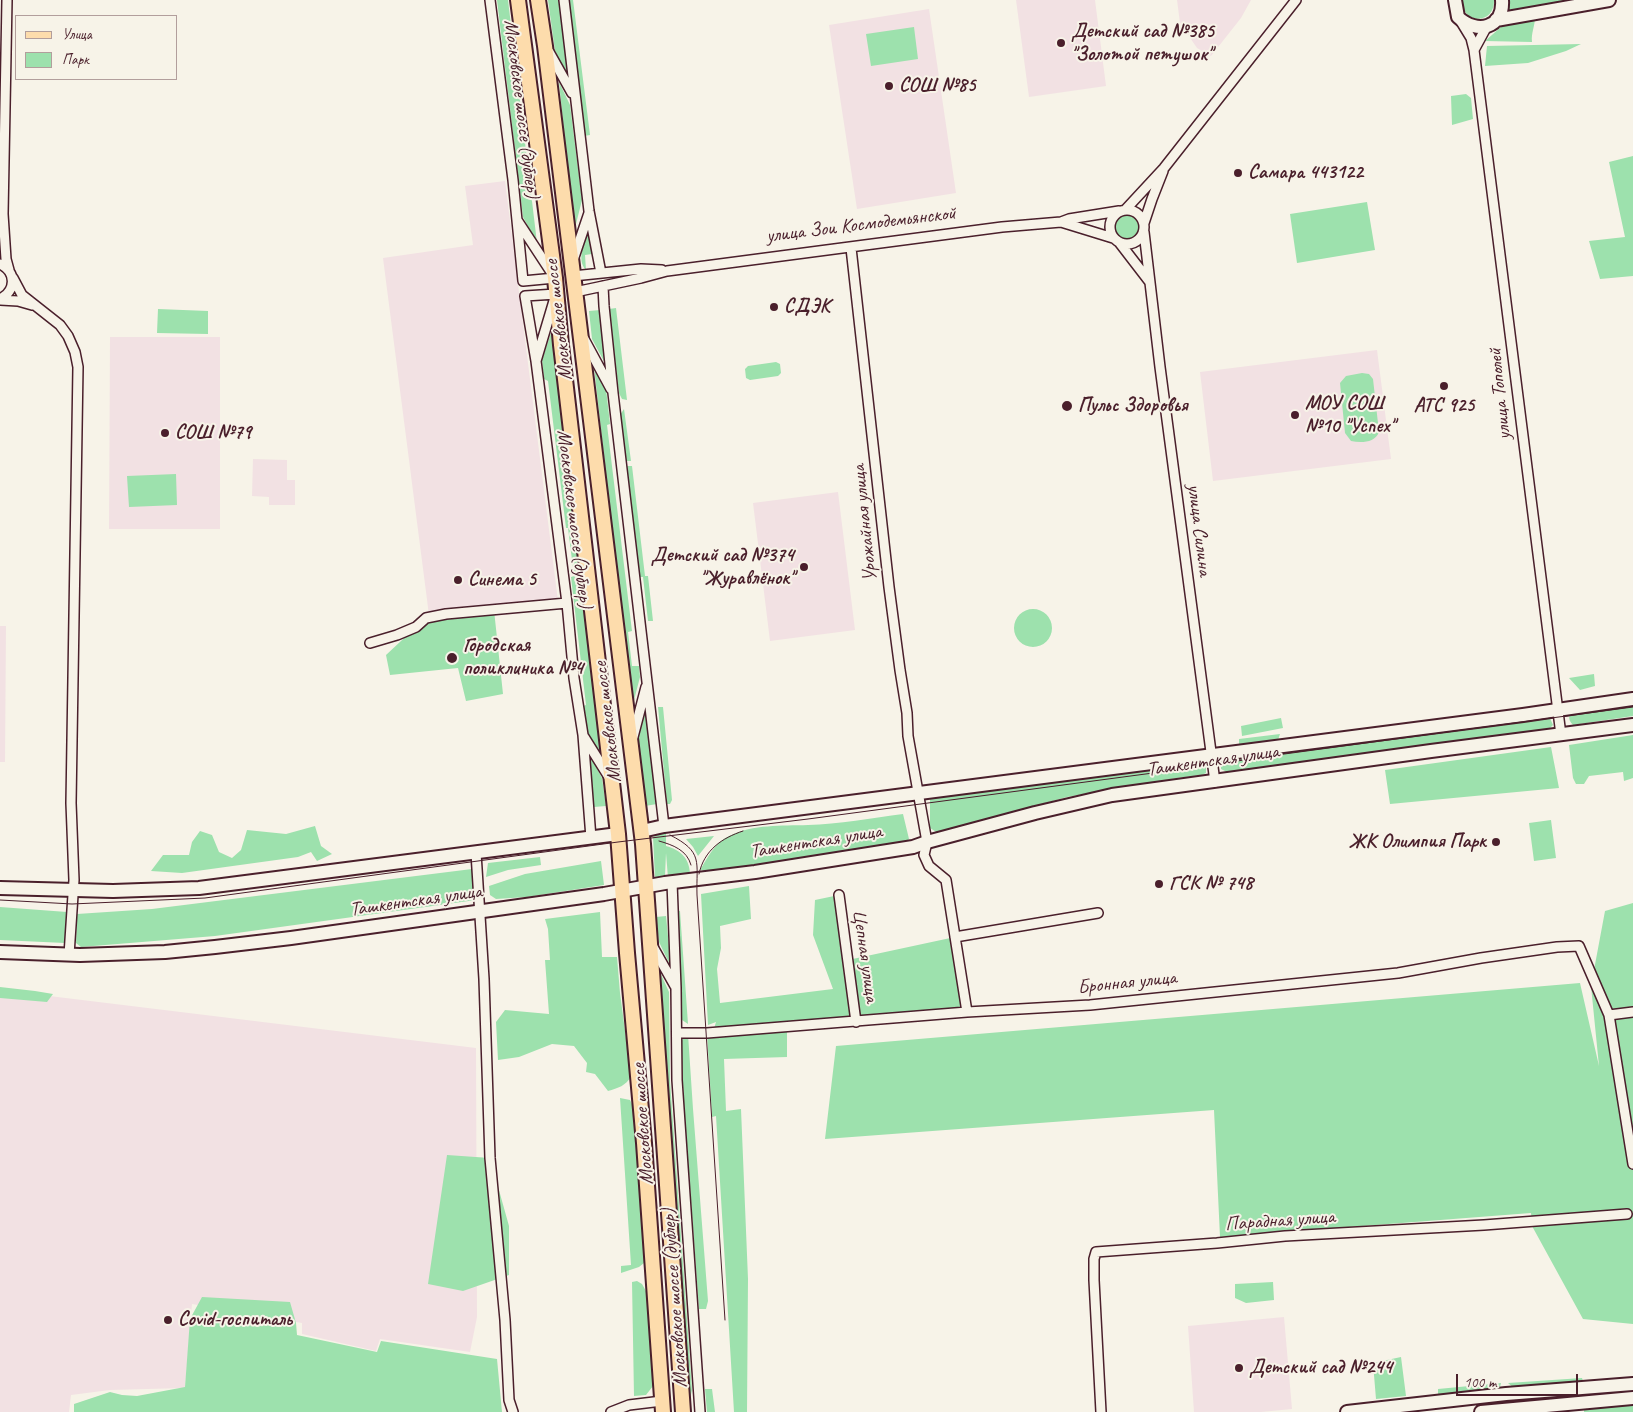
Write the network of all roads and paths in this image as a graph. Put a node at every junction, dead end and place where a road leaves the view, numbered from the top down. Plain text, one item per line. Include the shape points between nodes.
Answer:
1 (8, 0) edge
2 (490, 0) edge
3 (518, 0) edge
4 (538, 0) edge
5 (564, 0) edge
6 (1296, 0) edge
7 (1502, 0) edge
8 (1609, 0) edge
9 (1454, 1) edge
10 (1458, 17) junction
11 (1492, 23) junction
12 (545, 46) junction
13 (1474, 50) junction
14 (575, 97) junction
15 (1164, 168) junction
16 (1122, 210) junction
17 (589, 211) junction
18 (3, 214) junction
19 (517, 220) junction
20 (1061, 222) junction
21 (0, 226) edge
22 (1144, 228) junction
23 (1116, 240) junction
24 (851, 248) junction
25 (0, 264) edge
26 (573, 270) junction
27 (667, 271) junction
28 (601, 273) junction
29 (11, 274) junction
30 (555, 278) junction
31 (522, 281) joint
32 (1150, 282) junction
33 (603, 286) junction
34 (575, 292) junction
35 (556, 294) junction
36 (525, 296) joint
37 (0, 300) edge
38 (34, 306) junction
39 (580, 333) junction
40 (536, 361) junction
41 (613, 393) junction
42 (567, 603) junction
43 (370, 643) dead end
44 (648, 682) junction
45 (1633, 699) edge
46 (1558, 710) junction
47 (1633, 725) edge
48 (582, 735) junction
49 (1561, 735) junction
50 (631, 745) junction
51 (1211, 755) junction
52 (612, 782) junction
53 (1215, 782) junction
54 (918, 794) junction
55 (664, 826) junction
56 (642, 831) junction
57 (618, 834) junction
58 (591, 838) junction
59 (927, 842) junction
60 (476, 853) junction
61 (672, 882) junction
62 (646, 887) junction
63 (0, 888) edge
64 (73, 890) junction
65 (623, 891) junction
66 (839, 895) dead end
67 (481, 912) junction
68 (1098, 913) dead end
69 (955, 937) junction
70 (650, 943) junction
71 (0, 952) edge
72 (69, 955) junction
73 (676, 988) junction
74 (967, 1012) junction
75 (1633, 1012) edge
76 (1609, 1015) junction
77 (856, 1022) junction
78 (677, 1033) junction
79 (1629, 1102) edge
80 (1633, 1164) edge
81 (1627, 1214) dead end
82 (1633, 1384) edge
83 (699, 1398) junction
84 (1633, 1398) edge
85 (663, 1407) edge
86 (513, 1412) edge
87 (611, 1412) edge
88 (683, 1412) edge
89 (693, 1412) edge
90 (700, 1412) edge
91 (1101, 1412) edge
92 (1347, 1412) edge
93 (1480, 1412) edge

1 - 18 street
2 - 19 street, Московское шоссе (дублер)
3 - 30 main road, Московское шоссе
4 - 12 main road, Московское шоссе
5 - 14 street
6 - 15 street
7 - 11 main road via 1501,12
8 - 11 main road
9 - 10 main road
10 - 11 main road via 1471,26 1482,28
10 - 13 street, улица Тополей via 1471,38
11 - 13 street
12 - 14 street
12 - 26 main road, Московское шоссе
13 - 46 street, улица Тополей
14 - 17 street
15 - 16 street
15 - 22 street
16 - 20 street, улица Зои Космодемьянской
16 - 22 street via 1134,210 1141,216
16 - 23 street via 1112,217 1110,225
17 - 26 street
17 - 28 street
18 - 21 street
18 - 29 street via 6,260
19 - 30 street
19 - 31 street, Московское шоссе (дублер)
20 - 23 street, улица Зои Космодемьянской
20 - 24 street, улица Зои Космодемьянской
22 - 23 street via 1139,239 1132,244
22 - 32 street, улица Силина
23 - 32 street
24 - 27 street, улица Зои Космодемьянской
24 - 54 street, Урожайная улица via 894,624
25 - 29 street
26 - 28 street, улица Зои Космодемьянской
26 - 30 main road, улица Зои Космодемьянской
26 - 34 main road, Московское шоссе
27 - 28 street, улица Зои Космодемьянской via 641,269
27 - 33 street, улица Зои Космодемьянской
29 - 37 street via 11,291
29 - 38 street via 22,295
30 - 31 street, улица Зои Космодемьянской
30 - 35 main road, Московское шоссе
32 - 51 street, улица Силина
33 - 34 street, улица Зои Космодемьянской
33 - 41 street
34 - 35 main road, улица Зои Космодемьянской
34 - 39 main road, Московское шоссе
35 - 36 street, улица Зои Космодемьянской
35 - 40 street
35 - 52 main road, Московское шоссе
36 - 40 street, Московское шоссе (дублер)
37 - 38 street
38 - 64 street via 60,325 68,336 78,367 71,803
39 - 41 street
39 - 50 main road, Московское шоссе
40 - 42 street, Московское шоссе (дублер)
41 - 44 street
42 - 43 street via 426,618 416,627
42 - 48 street, Московское шоссе (дублер)
44 - 50 street
44 - 55 street
45 - 46 main road, Ташкентская улица
46 - 49 street, улица Тополей
46 - 51 main road, Ташкентская улица
47 - 49 main road, Ташкентская улица
48 - 52 street
48 - 58 street, Московское шоссе (дублер)
49 - 53 main road, Ташкентская улица
50 - 56 main road, Московское шоссе
51 - 53 street, улица Силина
51 - 54 main road, Ташкентская улица
52 - 57 main road, Московское шоссе
53 - 59 main road, Ташкентская улица via 1112,796
54 - 55 main road, Ташкентская улица
54 - 59 street, Урожайная улица
55 - 56 main road, Ташкентская улица
56 - 57 main road, Ташкентская улица
56 - 62 main road, Московское шоссе
57 - 58 main road, Ташкентская улица
57 - 65 main road, Московское шоссе
58 - 60 main road, Ташкентская улица
59 - 61 main road, Ташкентская улица via 913,847 755,872
59 - 69 street via 924,855 929,866 946,880
60 - 64 main road, Ташкентская улица via 199,888
60 - 67 street
61 - 62 main road, Ташкентская улица
61 - 73 street, Московское шоссе (дублер)
62 - 65 main road, Ташкентская улица
62 - 70 main road, Московское шоссе
63 - 64 main road, Ташкентская улица
64 - 72 street
65 - 67 main road, Ташкентская улица
65 - 85 main road, Московское шоссе
66 - 77 street, Цепная улица
67 - 72 main road, Ташкентская улица via 215,947
67 - 86 street via 490,1158 509,1400
68 - 69 street
69 - 74 street
70 - 73 street
70 - 88 main road, Московское шоссе
71 - 72 main road, Ташкентская улица
73 - 78 street, Московское шоссе (дублер)
74 - 76 street, Бронная улица via 1090,1005 1324,981 1579,946
74 - 77 street, Бронная улица
75 - 76 street
76 - 79 street
77 - 78 street, Бронная улица
78 - 83 street, Московское шоссе (дублер) via 677,1080
79 - 80 street
81 - 91 street, Парадная улица via 1096,1252 1094,1280
82 - 92 main road
83 - 89 street
83 - 90 street, Московское шоссе (дублер)
84 - 93 main road
85 - 87 street via 629,1404

